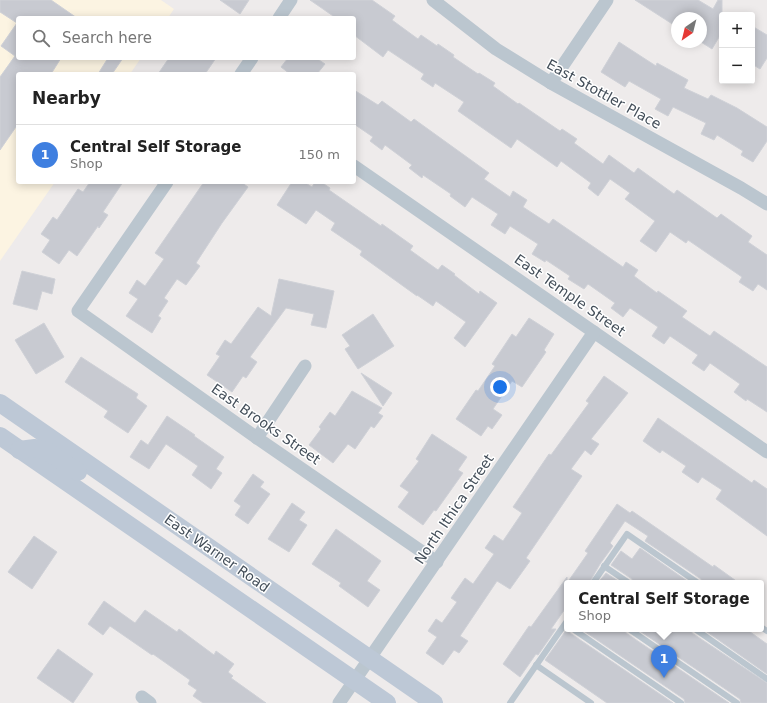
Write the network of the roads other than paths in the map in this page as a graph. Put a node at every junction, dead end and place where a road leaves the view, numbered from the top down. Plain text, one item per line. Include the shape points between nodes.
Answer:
1 (291, 0) edge
2 (433, 0) edge
3 (607, 0) edge
4 (280, 16) edge
5 (251, 60) edge
6 (242, 72) edge
7 (551, 83) junction
8 (356, 167) edge
9 (166, 184) edge
10 (767, 204) edge
11 (594, 332) junction
12 (305, 366) dead end
13 (0, 402) edge
14 (0, 436) edge
15 (257, 438) junction
16 (19, 450) junction
17 (767, 452) edge
18 (113, 481) junction
19 (437, 562) junction
20 (604, 566) junction
21 (595, 580) edge
22 (625, 580) edge
23 (694, 580) edge
24 (564, 626) edge
25 (577, 632) edge
26 (633, 632) edge
27 (699, 632) edge
28 (370, 658) junction
29 (536, 665) junction
30 (767, 679) edge
31 (354, 681) junction
32 (339, 703) edge
33 (387, 703) edge
34 (434, 703) edge
35 (510, 703) edge
36 (591, 703) edge
37 (681, 703) edge
38 (737, 703) edge

1 - 4 street
2 - 7 street, East Stottler Place via 496,49
3 - 7 street
5 - 6 street
7 - 10 street, East Stottler Place
8 - 11 street, East Temple Street
9 - 15 street, East Brooks Street via 78,311
11 - 17 street, East Temple Street
11 - 19 street, North Ithica Street
12 - 15 street
13 - 18 main road, East Warner Road
14 - 16 main road, East Warner Road
15 - 19 street, East Brooks Street
16 - 18 main road via 35,448 47,451 89,479
16 - 31 main road, East Warner Road
18 - 28 main road, East Warner Road
19 - 28 street, North Ithica Street
20 - 21 lane
20 - 22 lane
20 - 23 lane via 627,534
24 - 29 lane
25 - 37 lane
26 - 38 lane
27 - 30 lane
28 - 31 street, North Ithica Street
28 - 34 main road, East Warner Road
29 - 35 lane
29 - 36 lane
31 - 32 street, North Ithica Street
31 - 33 main road, East Warner Road

